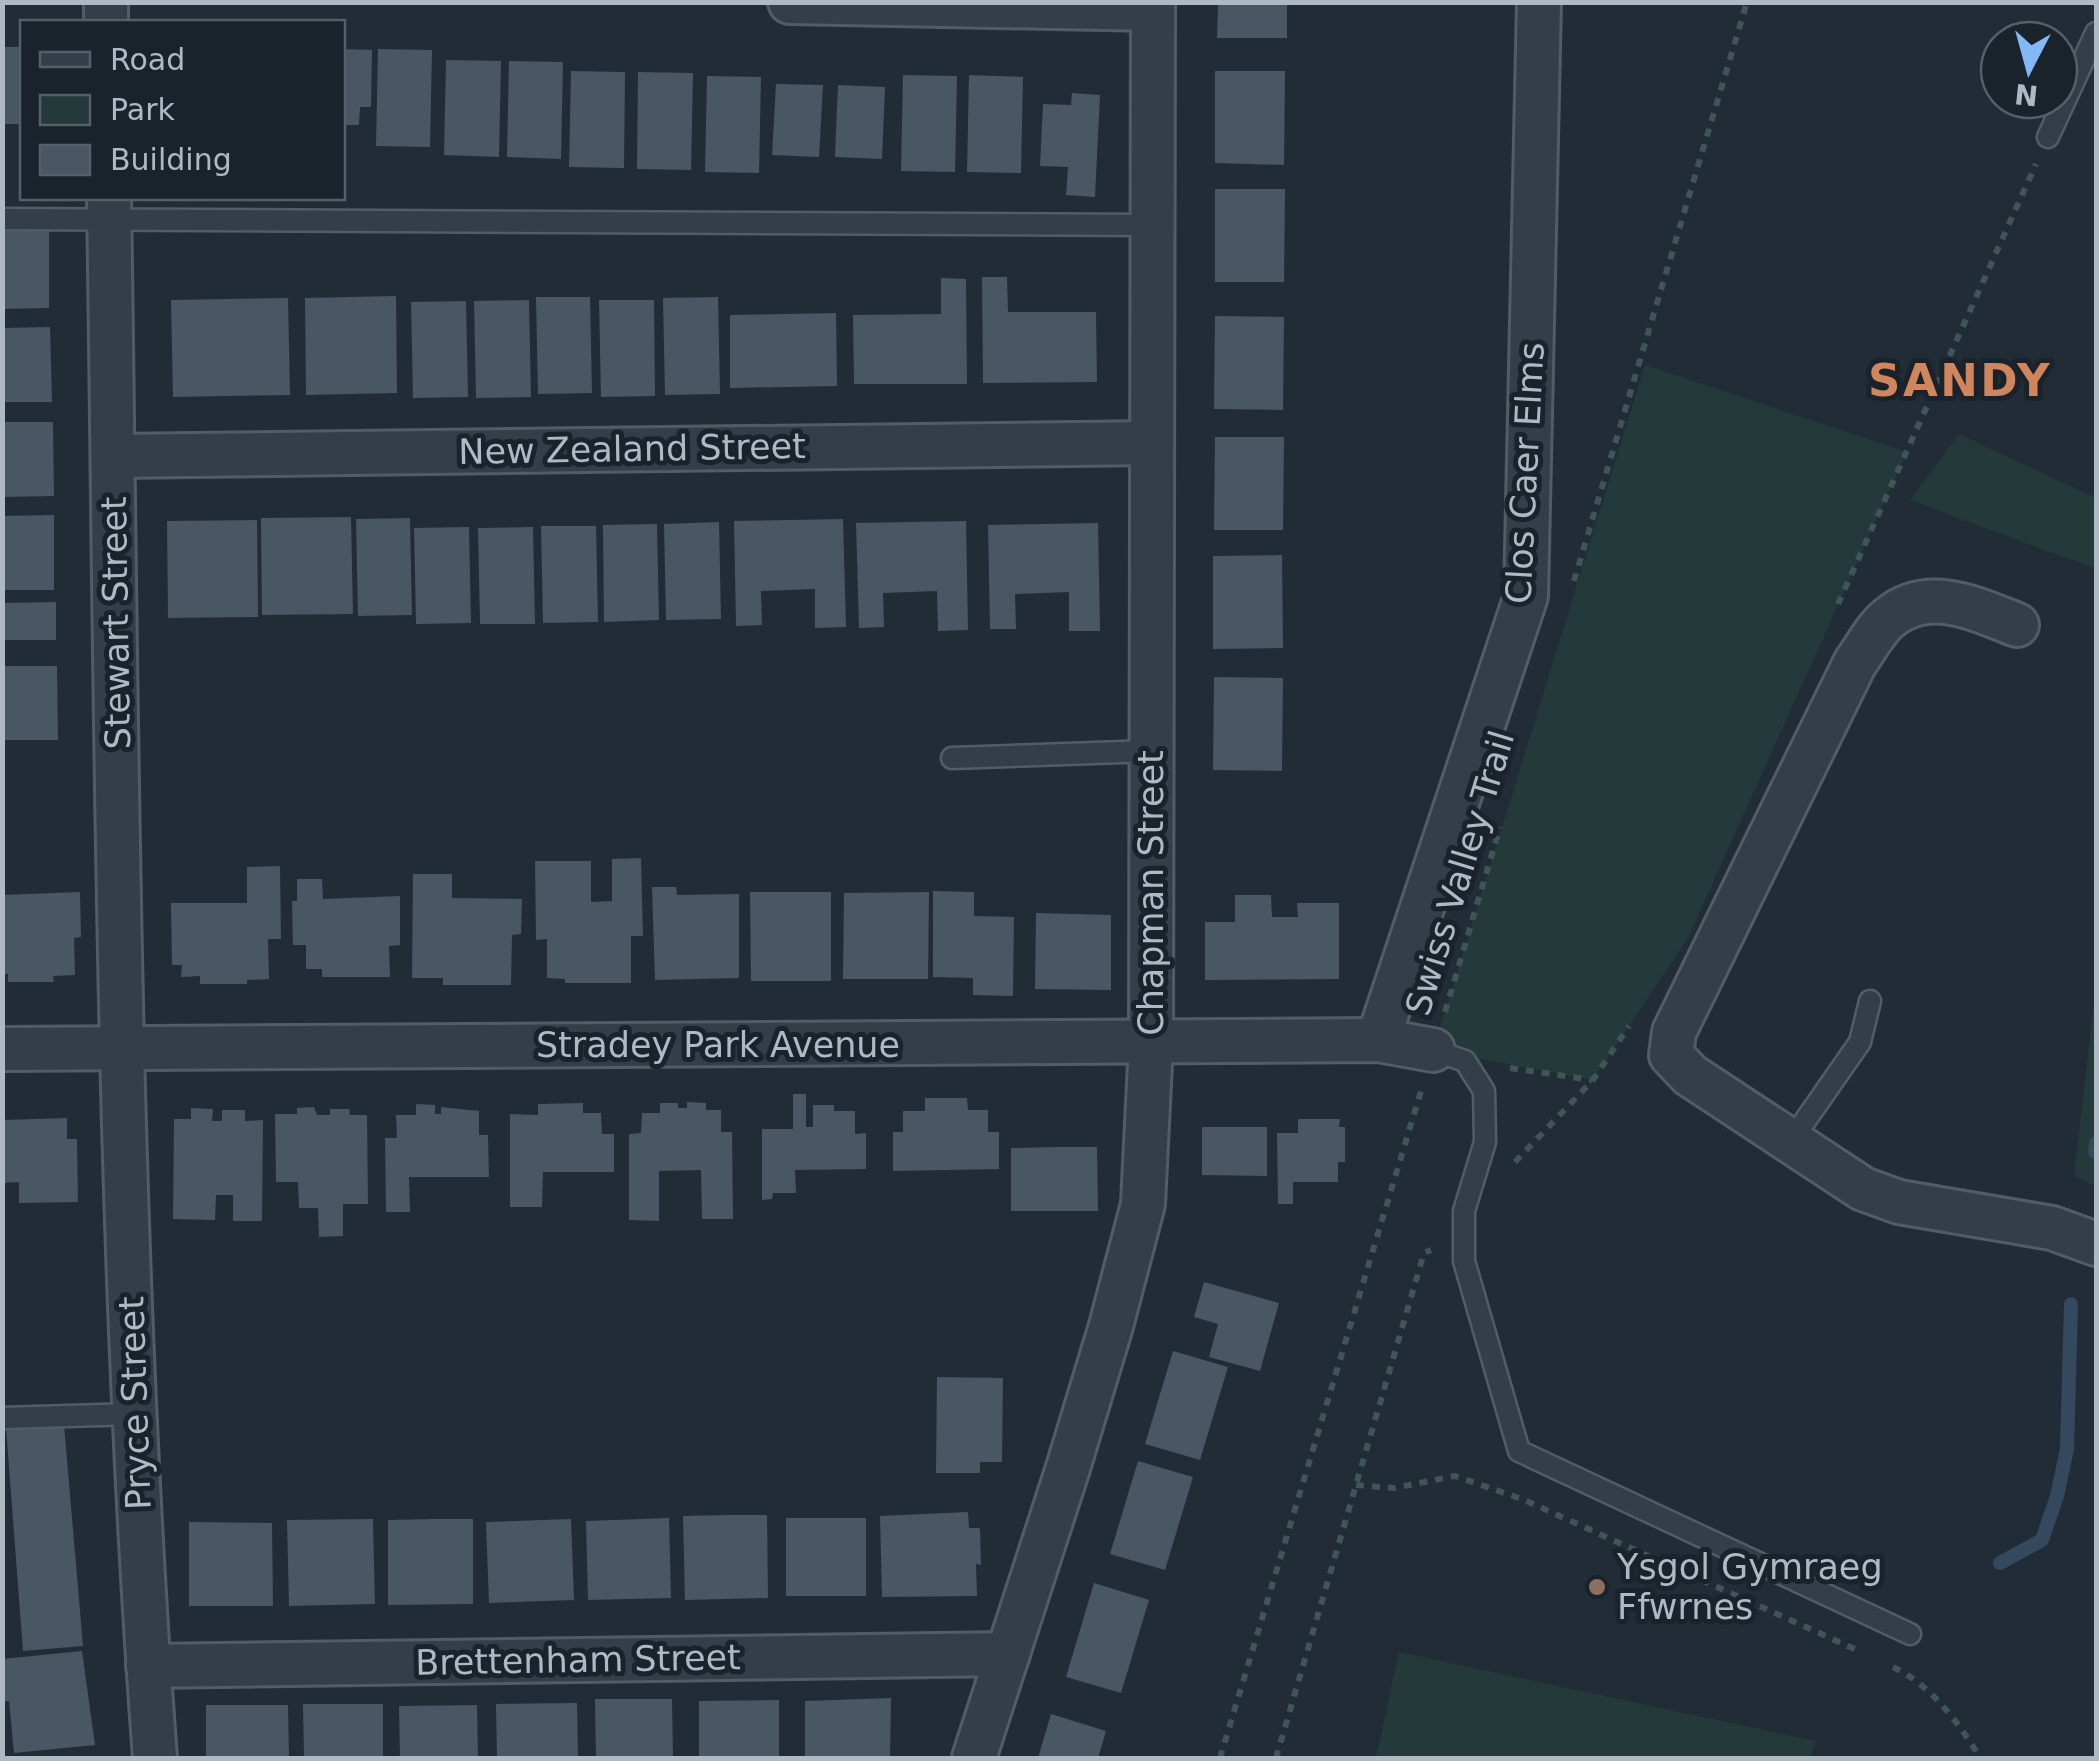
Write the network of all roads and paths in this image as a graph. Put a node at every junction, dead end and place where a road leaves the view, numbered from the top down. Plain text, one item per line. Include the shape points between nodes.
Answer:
1 (790, 2) edge
2 (1539, 2) edge
3 (1748, 2) edge
4 (1152, 6) edge
5 (2096, 32) edge
6 (2048, 138) dead end
7 (109, 208) edge
8 (2, 219) edge
9 (1152, 224) junction
10 (1152, 444) junction
11 (113, 456) junction
12 (1570, 593) dead end
13 (2017, 625) dead end
14 (1152, 752) junction
15 (952, 758) dead end
16 (1502, 822) dead end
17 (1870, 1000) dead end
18 (1378, 1040) junction
19 (1151, 1043) junction
20 (122, 1048) junction
21 (2, 1049) edge
22 (1449, 1056) junction
23 (1791, 1141) junction
24 (1514, 1164) dead end
25 (1464, 1239) junction
26 (2096, 1244) edge
27 (134, 1414) junction
28 (2, 1418) edge
29 (1356, 1485) junction
30 (1910, 1634) dead end
31 (1008, 1654) junction
32 (148, 1666) junction
33 (156, 1758) edge
34 (974, 1758) edge
35 (1220, 1758) edge
36 (1276, 1758) edge
37 (1980, 1758) edge

1 - 4 street
2 - 18 street, Clos Caer Elms via 1526,596
3 - 12 path
4 - 9 street, Chapman Street
5 - 6 lane
7 - 8 lane
7 - 9 lane
7 - 11 street, Stewart Street
9 - 10 street, Chapman Street
10 - 11 street, New Zealand Street
10 - 14 street, Chapman Street
11 - 20 street, Stewart Street
13 - 23 street via 1965,605 1929,600 1889,618 1855,663 1674,1032 1670,1055 1690,1075
14 - 15 lane
14 - 19 street, Chapman Street
16 - 22 path, Swiss Valley Trail
17 - 23 lane via 1860,1042
18 - 19 street, Stradey Park Avenue
18 - 22 street, Stradey Park Avenue
19 - 20 street, Stradey Park Avenue
19 - 31 street, Chapman Street via 1142,1204
20 - 21 street, Stradey Park Avenue
20 - 27 street, Pryce Street
22 - 24 path via 1593,1080
22 - 25 lane via 1484,1091 1485,1142 1464,1211
22 - 35 path, Swiss Valley Trail
23 - 26 street via 1899,1202 2052,1228
25 - 29 path via 1424,1252
25 - 30 lane via 1464,1260 1519,1452
27 - 28 lane
27 - 32 street, Pryce Street
29 - 36 path
29 - 37 path via 1394,1488 1456,1476 1522,1499 1910,1675 1964,1730
31 - 32 street, Brettenham Street
31 - 34 street, Chapman Street
32 - 33 street, Pryce Street

